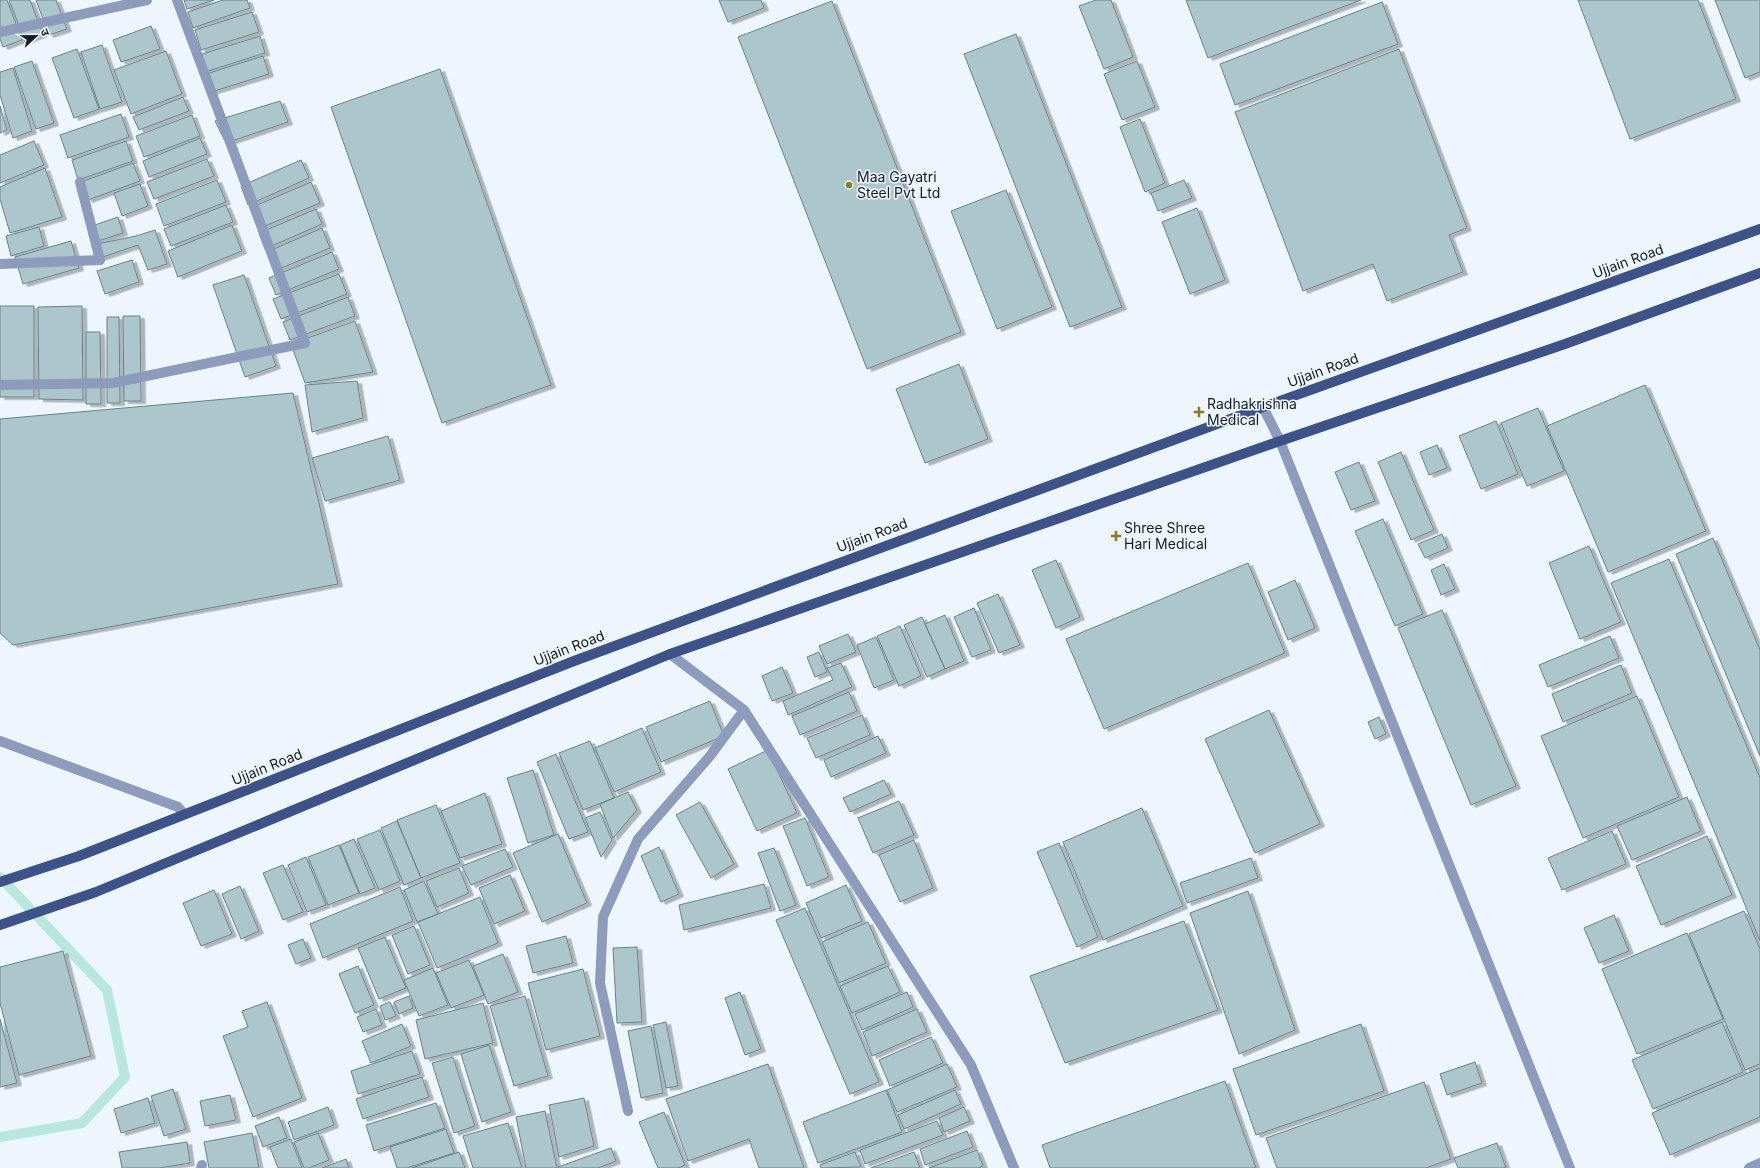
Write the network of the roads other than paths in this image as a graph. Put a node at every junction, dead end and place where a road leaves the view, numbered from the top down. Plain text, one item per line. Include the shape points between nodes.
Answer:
1 (148, 0) edge
2 (177, 0) edge
3 (0, 32) edge
4 (80, 182) dead end
5 (1760, 229) edge
6 (0, 264) edge
7 (1760, 273) edge
8 (0, 385) edge
9 (1263, 407) junction
10 (1280, 441) junction
11 (670, 654) junction
12 (744, 710) junction
13 (0, 741) edge
14 (184, 814) junction
15 (0, 882) edge
16 (0, 925) edge
17 (628, 1112) dead end
18 (1760, 1163) edge
19 (1014, 1168) edge
20 (1570, 1168) edge
21 (1749, 1168) edge

1 - 3 street
2 - 8 street via 305,343 113,383
4 - 6 street via 100,260
5 - 9 main road, Ujjain Road
7 - 10 main road via 1565,344
9 - 10 street
9 - 14 main road, Ujjain Road via 574,660
10 - 11 main road
10 - 20 street
11 - 12 street
11 - 16 main road via 96,892
12 - 17 street via 710,756 638,839 603,917 600,983
12 - 19 street via 971,1065
13 - 14 street via 178,807
14 - 15 main road, Ujjain Road via 79,856
18 - 21 street

